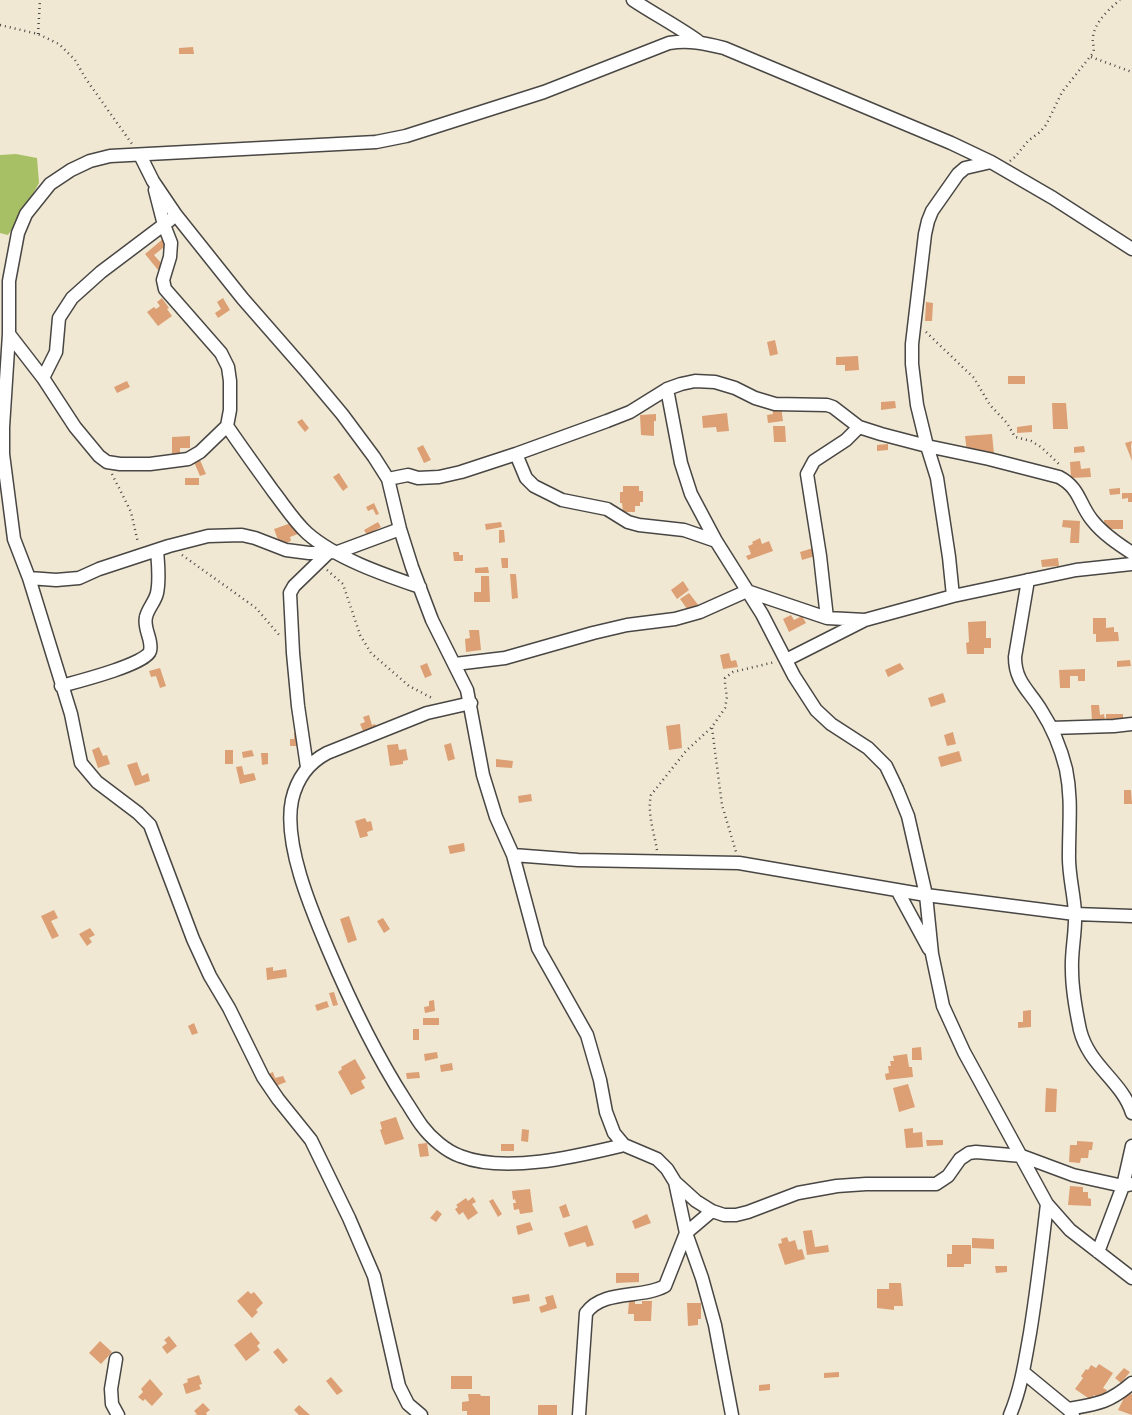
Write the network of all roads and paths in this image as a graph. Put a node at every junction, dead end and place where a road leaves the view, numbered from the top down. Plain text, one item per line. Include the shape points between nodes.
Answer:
1 (40, 0) edge
2 (632, 0) edge
3 (1120, 0) edge
4 (0, 25) edge
5 (38, 34) junction
6 (698, 41) junction
7 (1090, 57) junction
8 (1132, 72) edge
9 (140, 155) junction
10 (995, 165) junction
11 (153, 181) junction
12 (176, 215) junction
13 (164, 225) junction
14 (1132, 250) edge
15 (916, 322) junction
16 (9, 334) junction
17 (43, 378) junction
18 (667, 389) junction
19 (227, 426) junction
20 (859, 426) junction
21 (927, 446) junction
22 (516, 454) junction
23 (107, 462) junction
24 (388, 479) junction
25 (1069, 482) junction
26 (400, 529) junction
27 (716, 541) junction
28 (163, 548) junction
29 (333, 553) junction
30 (1132, 553) edge
31 (137, 557) junction
32 (317, 564) junction
33 (1132, 564) edge
34 (28, 578) junction
35 (1028, 580) junction
36 (420, 587) junction
37 (747, 591) junction
38 (953, 596) junction
39 (827, 618) junction
40 (865, 620) junction
41 (293, 653) junction
42 (786, 660) junction
43 (455, 664) junction
44 (61, 686) junction
45 (471, 703) junction
46 (449, 707) junction
47 (1132, 724) edge
48 (712, 727) junction
49 (1051, 728) junction
50 (307, 767) junction
51 (513, 855) junction
52 (659, 861) junction
53 (739, 863) junction
54 (897, 890) junction
55 (926, 895) junction
56 (1075, 914) junction
57 (1132, 916) edge
58 (932, 954) junction
59 (1132, 1113) edge
60 (624, 1145) junction
61 (1132, 1146) edge
62 (1022, 1156) junction
63 (675, 1182) junction
64 (1128, 1185) edge
65 (1047, 1204) junction
66 (712, 1211) junction
67 (686, 1233) junction
68 (1098, 1252) junction
69 (1132, 1278) edge
70 (116, 1359) dead end
71 (1023, 1372) junction
72 (1132, 1383) edge
73 (1071, 1412) edge
74 (118, 1415) edge
75 (421, 1415) edge
76 (579, 1415) edge
77 (732, 1415) edge
78 (1010, 1415) edge

1 - 5 path
2 - 6 street
3 - 7 path via 1096,26 1094,50
4 - 5 path
5 - 9 path via 59,44 75,60
6 - 9 street via 669,43 544,92 406,136 376,142
6 - 10 street via 724,48 951,143
7 - 8 path
7 - 10 path via 1062,92 1040,132 1015,157
9 - 11 street
9 - 16 street via 110,156 90,161 50,184 34,202 18,233 13,256 9,281
10 - 14 street via 1053,198
10 - 15 street via 965,168 932,211 925,234
11 - 12 street
11 - 13 street
12 - 13 street
12 - 24 street via 342,414
13 - 17 street via 72,298 59,318 56,352
13 - 19 street via 171,248 163,284 165,290 221,354 228,367 231,393
15 - 21 street via 912,344 914,383
15 - 25 path via 974,378 990,406 1013,434 1041,447 1057,461
16 - 17 street
16 - 34 street via 3,454 14,539
17 - 23 street via 75,427 98,456
18 - 20 street via 696,381 715,382 765,402 833,406
18 - 22 street via 630,412
18 - 27 street via 681,463 691,494
19 - 23 street via 188,459 150,464
19 - 29 street via 291,516
20 - 21 street
20 - 39 street via 846,440 814,462 807,474
21 - 25 street via 1043,472
21 - 38 street via 937,478
22 - 24 street via 461,472
22 - 27 street via 526,478 534,486 562,500 607,508 628,522 639,525 684,530
23 - 31 path via 131,512 138,542
24 - 26 street
25 - 30 street via 1100,529
26 - 29 street
26 - 36 street
27 - 37 street
28 - 29 street via 208,536 242,535 286,550
28 - 31 street
28 - 41 path via 256,608
28 - 44 street via 157,592 145,619 150,652 146,657 120,668
29 - 32 street
29 - 36 street
31 - 34 street via 70,580
32 - 41 street via 290,593
32 - 46 path via 343,584 360,635 370,653 409,686
33 - 35 street via 1076,570
34 - 44 street
35 - 38 street
35 - 49 street via 1015,669
36 - 43 street via 432,620
37 - 39 street
37 - 42 street
37 - 43 street via 700,612 675,619 627,625 505,658
38 - 40 street
39 - 40 street
40 - 42 street
41 - 50 street
42 - 48 path via 728,675 725,678 727,704
42 - 55 street via 816,710 868,748 886,766 908,816
43 - 45 street
44 - 75 street via 81,763 98,782 150,825 210,976 263,1077 311,1140 330,1178 374,1276 399,1386 408,1404
45 - 46 street
45 - 51 street via 483,775 496,818
46 - 50 street via 327,753
47 - 49 street
48 - 52 path via 686,750 651,795 650,815
48 - 53 path via 722,805
49 - 56 street via 1069,786 1068,855
50 - 60 street via 292,800 293,842 300,876 313,915 372,1044 422,1126 459,1156 479,1161 555,1160
51 - 52 street
51 - 60 street via 538,948 587,1035 606,1112 614,1133
52 - 53 street
53 - 54 street
54 - 55 street
54 - 58 street
55 - 56 street
55 - 58 street
56 - 57 street
56 - 59 street via 1072,970 1081,1031 1088,1052 1129,1102
58 - 62 street via 943,1006 964,1052
60 - 63 street via 657,1159
61 - 64 street
62 - 64 street via 1073,1175
62 - 65 street
62 - 66 street via 969,1153 960,1159 943,1181 936,1184 837,1186 798,1193 736,1215
63 - 66 street
63 - 67 street
64 - 68 street
65 - 68 street via 1070,1230
65 - 71 street
66 - 67 street
67 - 76 street via 665,1286 652,1292 598,1301 590,1306 586,1313
67 - 77 street via 715,1326
68 - 69 street
70 - 74 street via 111,1389 112,1404
71 - 73 street
71 - 78 street
72 - 73 street via 1104,1402

